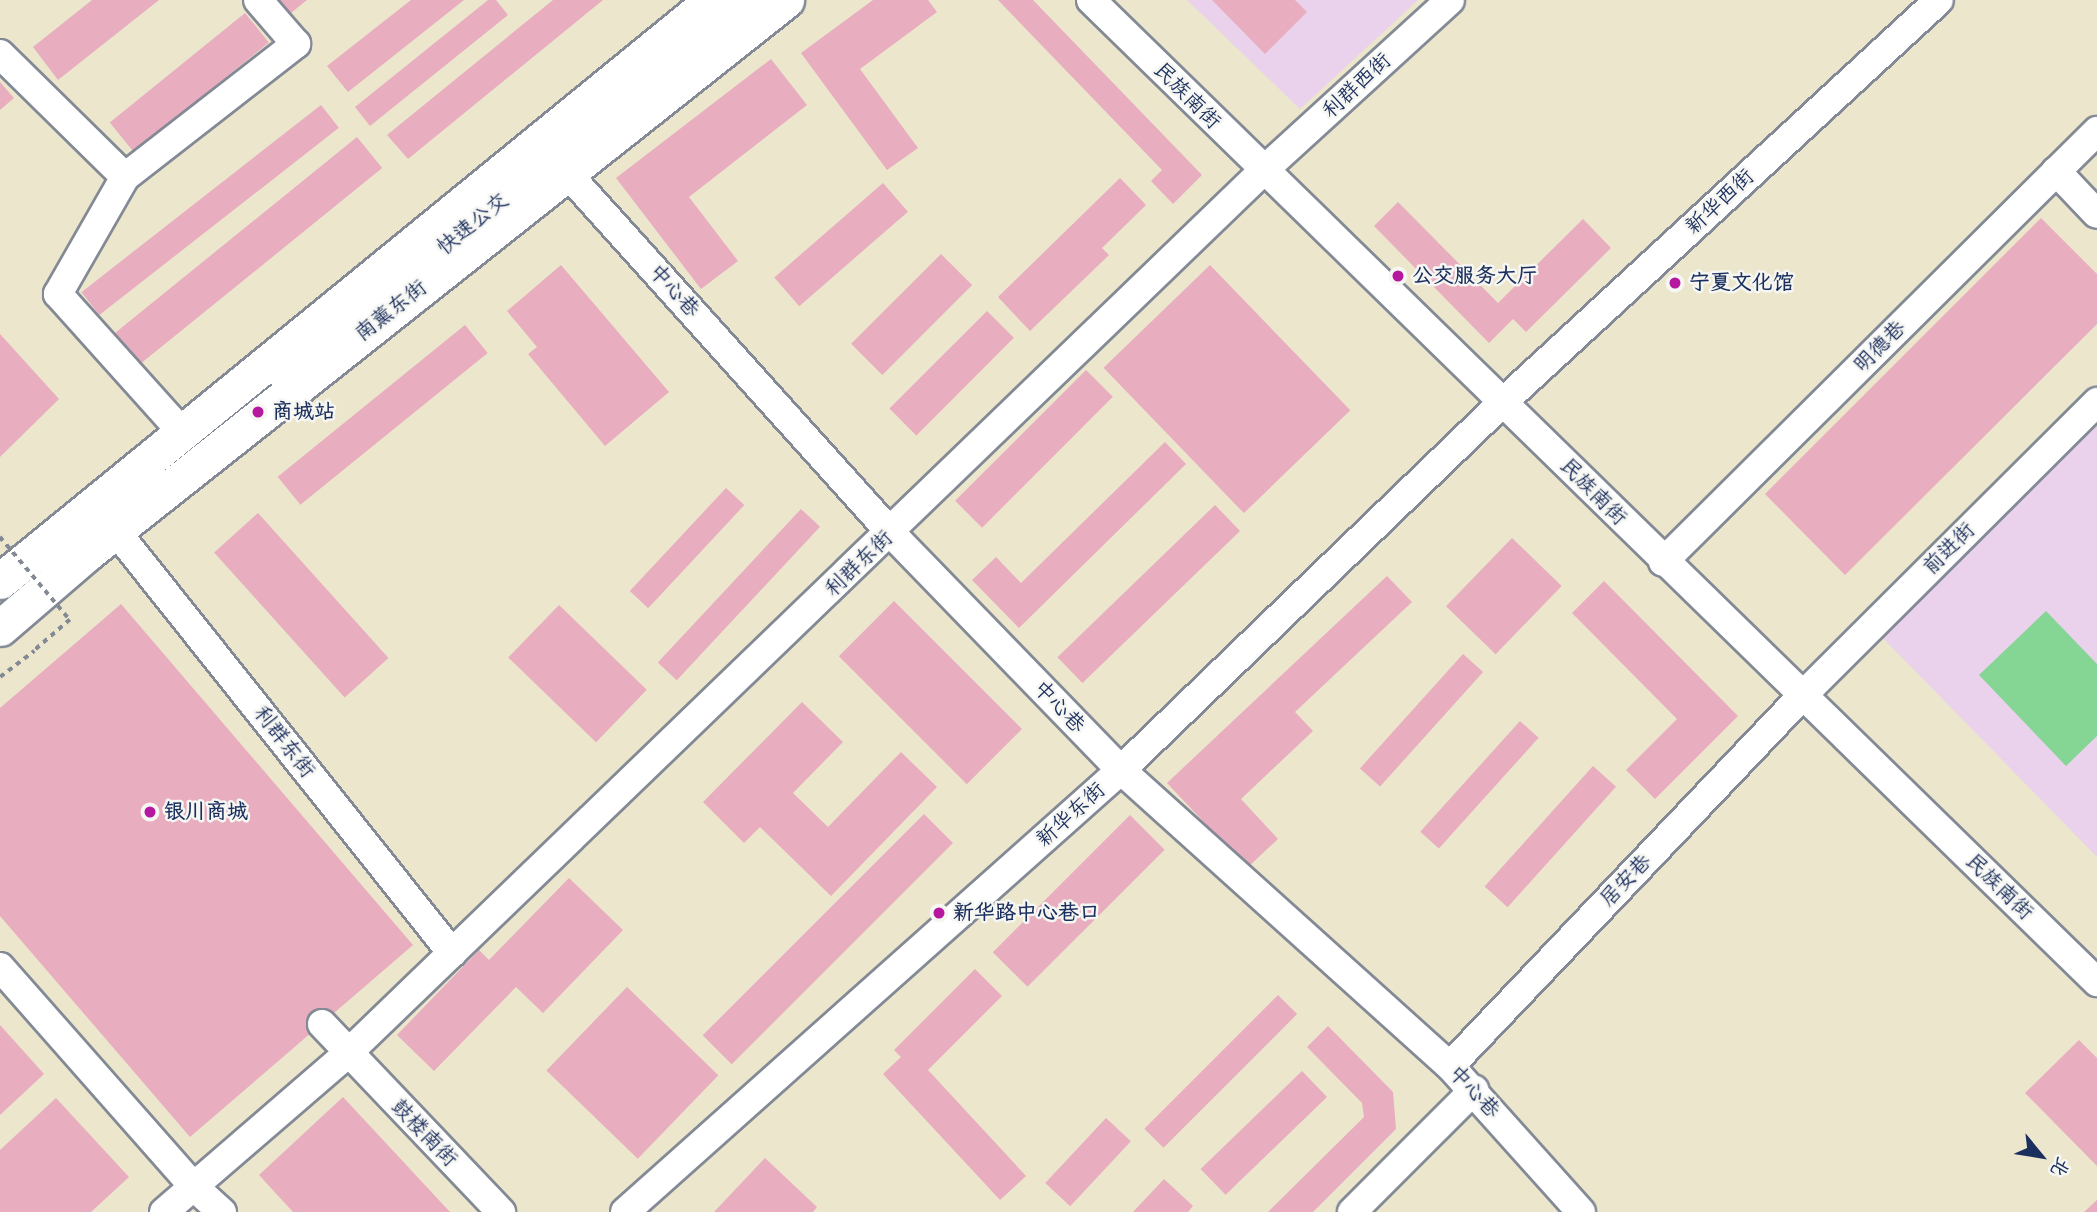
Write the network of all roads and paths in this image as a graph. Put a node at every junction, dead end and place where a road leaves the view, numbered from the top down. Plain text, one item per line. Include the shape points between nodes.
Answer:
1 (258, 0) edge
2 (712, 0) edge
3 (752, 0) edge
4 (786, 0) edge
5 (1091, 0) edge
6 (1450, 0) edge
7 (1939, 0) edge
8 (0, 54) edge
9 (2097, 131) edge
10 (1263, 171) junction
11 (566, 172) junction
12 (2056, 172) junction
13 (125, 177) junction
14 (2097, 214) edge
15 (2097, 402) edge
16 (1502, 403) junction
17 (182, 432) junction
18 (115, 530) junction
19 (891, 533) junction
20 (0, 537) edge
21 (1663, 562) junction
22 (0, 581) edge
23 (0, 609) edge
24 (0, 628) edge
25 (0, 677) edge
26 (1801, 697) junction
27 (1121, 770) junction
28 (452, 953) junction
29 (0, 967) edge
30 (2093, 970) edge
31 (321, 1024) dead end
32 (348, 1054) junction
33 (1451, 1066) junction
34 (1474, 1090) junction
35 (193, 1186) junction
36 (164, 1212) edge
37 (222, 1212) edge
38 (501, 1212) edge
39 (625, 1212) edge
40 (1352, 1212) edge
41 (1581, 1212) edge

1 - 13 street via 296,44
2 - 17 main road, 南薰东街
3 - 23 street, 快速公交 via 198,444
4 - 11 main road, 南薰东街
5 - 10 street, 民族南街
6 - 10 street, 利群西街
7 - 16 street, 新华西街
8 - 13 street
9 - 12 street, 明德巷
10 - 16 street, 民族南街
10 - 19 street, 利群东街
11 - 18 main road, 南薰东街
11 - 19 street, 中心巷
12 - 14 street
12 - 21 street, 明德巷
13 - 17 street via 58,294
15 - 26 street, 前进街
16 - 21 street, 民族南街
16 - 27 street, 新华东街
17 - 22 main road, 南薰东街
18 - 24 main road, 南薰东街
18 - 28 street, 利群东街
19 - 27 street, 中心巷
19 - 28 street, 利群东街
20 - 25 path, bridge via 70,620
21 - 26 street, 民族南街
26 - 30 street, 民族南街
26 - 33 street, 居安巷
27 - 33 street, 中心巷
27 - 39 street, 新华东街
28 - 32 street, 利群东街
29 - 35 street
31 - 32 street, 鼓楼南街
32 - 35 street, 利群东街
32 - 38 street, 鼓楼南街
33 - 34 street, 中心巷
34 - 40 street
34 - 41 street, 中心巷
35 - 36 street, 利群东街
35 - 37 street

